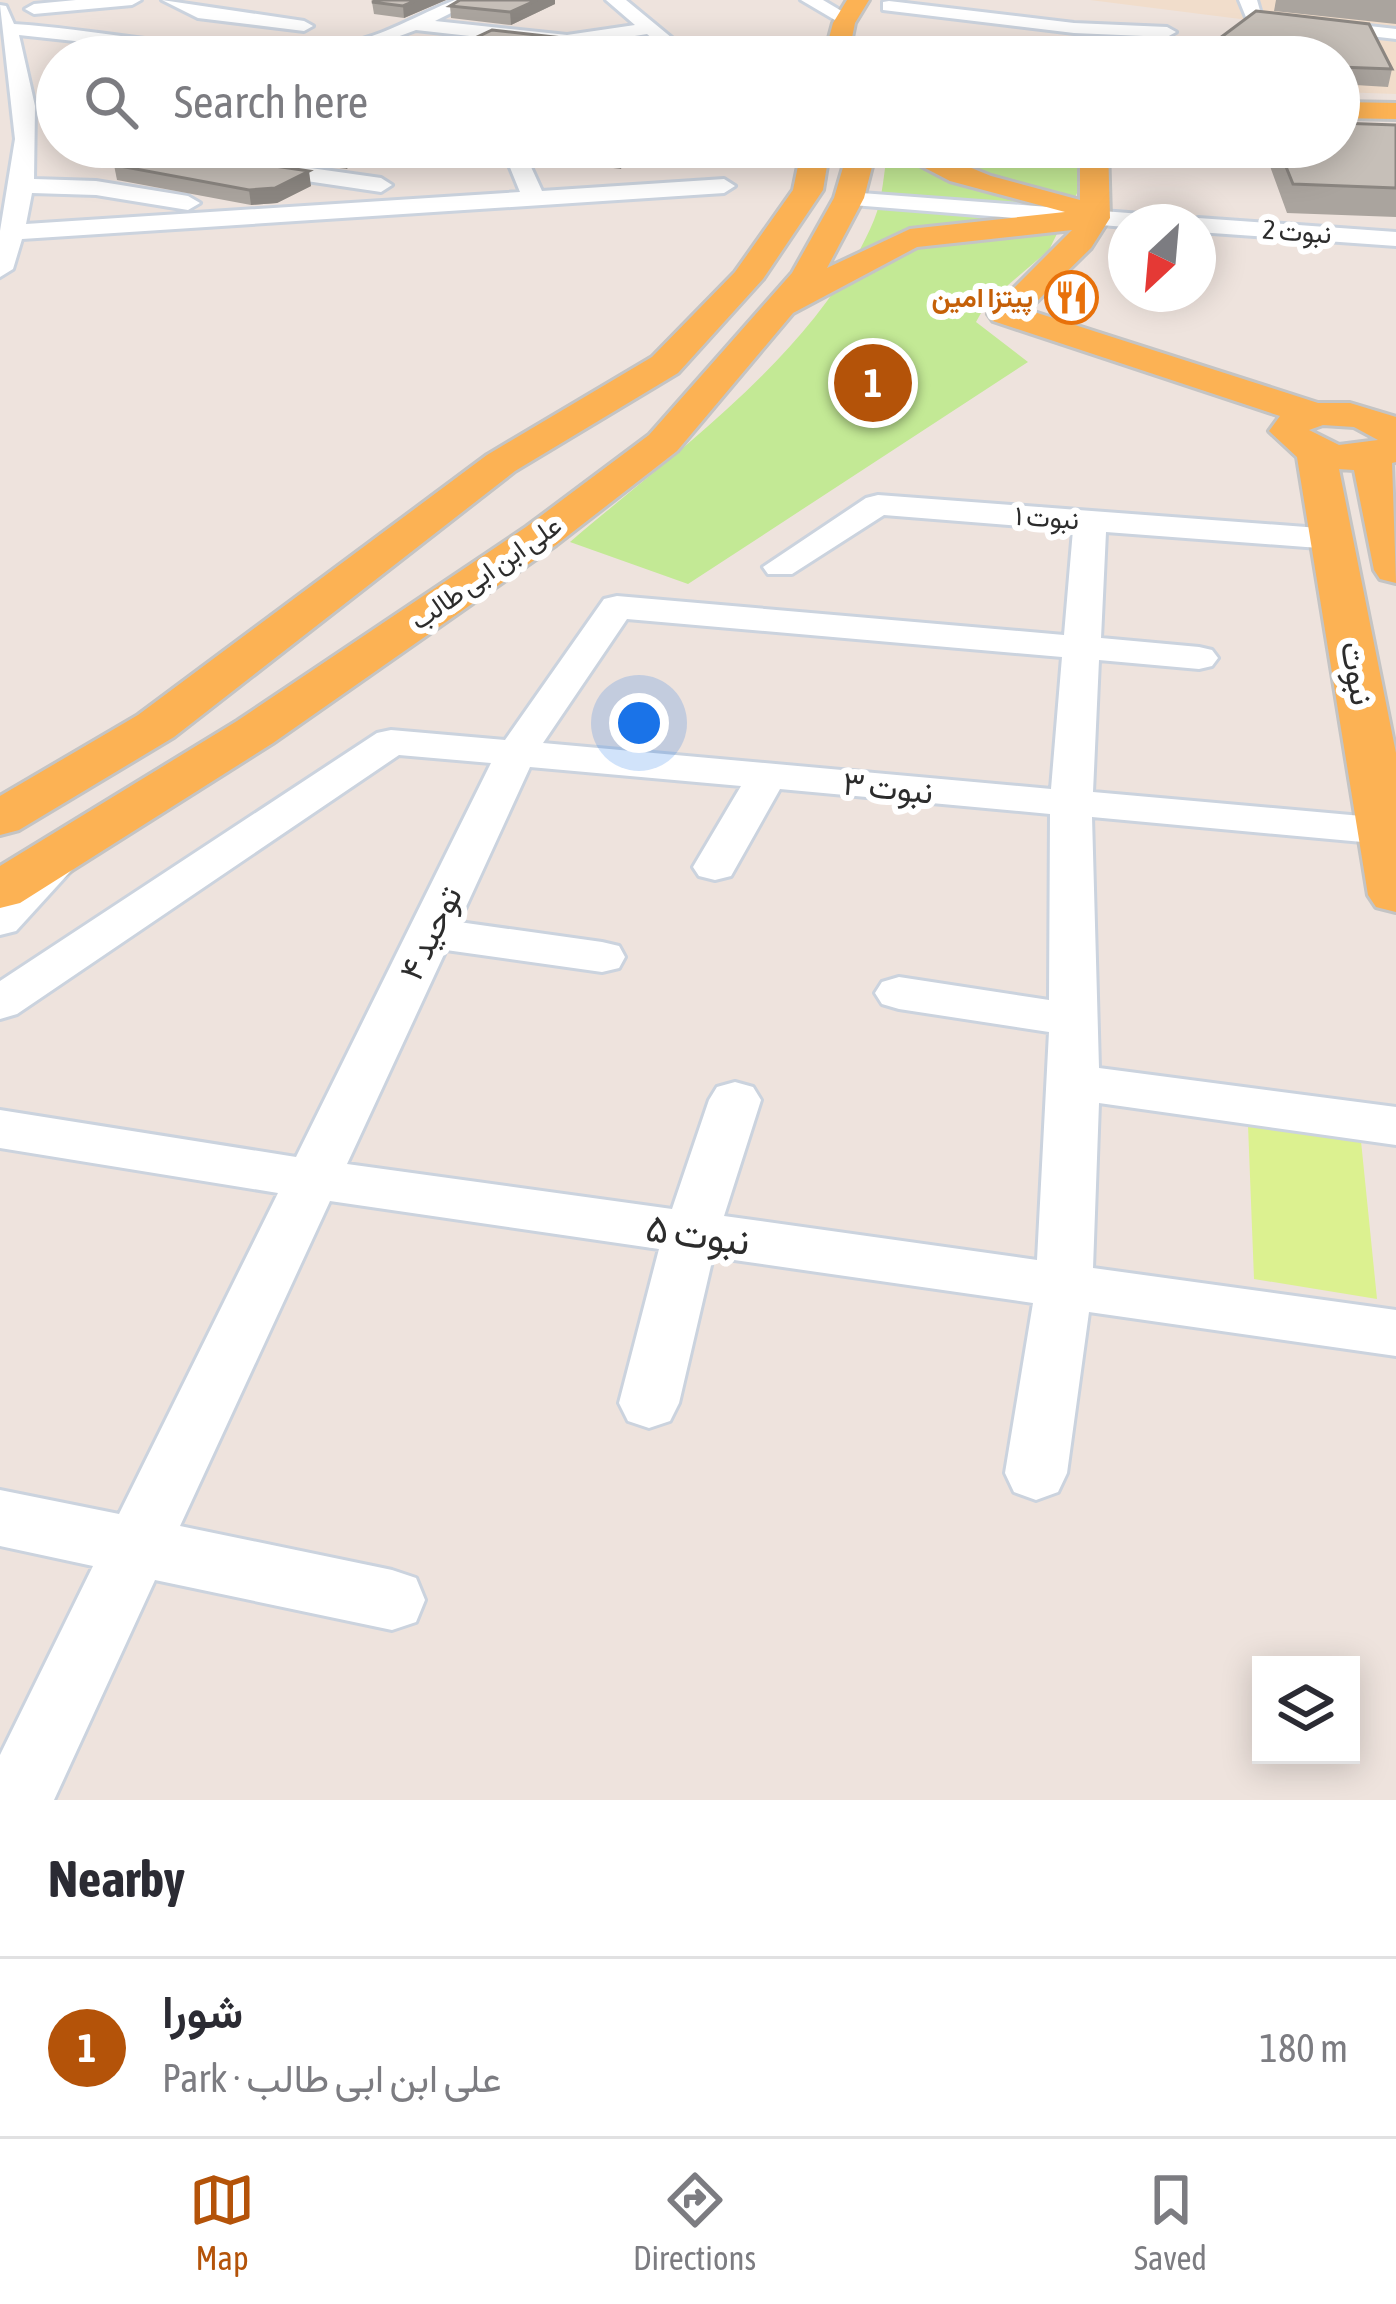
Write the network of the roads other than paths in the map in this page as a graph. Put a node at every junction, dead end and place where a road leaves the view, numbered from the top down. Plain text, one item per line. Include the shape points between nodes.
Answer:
1 (132, 0) edge
2 (171, 0) edge
3 (420, 0) edge
4 (810, 0) edge
5 (1250, 1) edge
6 (611, 2) edge
7 (891, 3) edge
8 (852, 9) edge
9 (3, 17) edge
10 (263, 21) junction
11 (409, 24) junction
12 (652, 28) junction
13 (1167, 32) dead end
14 (1396, 34) edge
15 (111, 36) edge
16 (224, 36) edge
17 (328, 36) edge
18 (383, 36) edge
19 (521, 36) edge
20 (600, 36) edge
21 (661, 36) edge
22 (880, 36) edge
23 (1360, 110) edge
24 (1396, 111) edge
25 (29, 114) junction
26 (36, 120) edge
27 (0, 122) edge
28 (262, 168) edge
29 (298, 168) edge
30 (521, 168) edge
31 (812, 168) edge
32 (935, 168) edge
33 (1094, 168) edge
34 (290, 172) junction
35 (854, 178) edge
36 (381, 185) junction
37 (25, 186) junction
38 (724, 186) dead end
39 (466, 197) dead end
40 (534, 198) junction
41 (259, 214) junction
42 (1095, 214) junction
43 (1108, 216) edge
44 (1216, 226) edge
45 (1396, 239) edge
46 (5, 250) edge
47 (775, 314) junction
48 (1306, 430) junction
49 (545, 436) junction
50 (1388, 446) edge
51 (647, 455) junction
52 (1090, 521) junction
53 (1332, 539) junction
54 (394, 540) junction
55 (1394, 554) edge
56 (506, 560) junction
57 (780, 567) dead end
58 (1082, 646) junction
59 (1199, 658) dead end
60 (1378, 677) edge
61 (517, 752) junction
62 (767, 776) junction
63 (1071, 805) junction
64 (0, 819) edge
65 (1384, 831) junction
66 (72, 847) junction
67 (716, 866) dead end
68 (0, 891) edge
69 (1396, 895) edge
70 (0, 921) edge
71 (430, 933) junction
72 (602, 957) dead end
73 (899, 993) dead end
74 (0, 1003) edge
75 (1073, 1020) junction
76 (1074, 1082) junction
77 (735, 1100) dead end
78 (1396, 1126) edge
79 (0, 1129) edge
80 (313, 1179) junction
81 (692, 1233) junction
82 (1064, 1286) junction
83 (1396, 1333) edge
84 (649, 1403) dead end
85 (1036, 1473) dead end
86 (0, 1518) edge
87 (136, 1548) junction
88 (392, 1600) dead end
89 (16, 1800) edge

1 - 9 street
2 - 10 street via 198,13
3 - 11 street via 470,5
4 - 8 street
5 - 14 street via 1254,17
6 - 12 street
7 - 13 street
7 - 22 main road
9 - 15 street
9 - 25 street via 28,63
10 - 16 street
10 - 17 street
11 - 18 street
11 - 19 street
12 - 20 street
12 - 21 street
23 - 24 main road
25 - 26 street
25 - 27 street
25 - 37 street
28 - 34 street
29 - 34 street
30 - 40 street
31 - 49 main road via 808,190 747,279 665,365
32 - 42 main road
33 - 42 main road
34 - 36 street
35 - 42 street
35 - 47 main road, علی ابن ابی طالب via 806,278
36 - 39 street
36 - 41 street
37 - 41 street via 96,188
37 - 46 street
38 - 40 street
40 - 41 street
41 - 46 street
42 - 43 street
42 - 47 main road via 910,238
42 - 48 main road via 1080,241 1005,314 1007,330
44 - 45 street, نبوت 2
47 - 51 main road, علی ابن ابی طالب
48 - 50 main road
48 - 53 main road, نبوت
49 - 51 main road via 525,468 553,482 597,478
49 - 54 main road
50 - 55 main road
51 - 56 main road, علی ابن ابی طالب
52 - 53 street, نبوت ۱
52 - 57 street, نبوت ۱ via 878,505
52 - 58 street
53 - 60 main road, نبوت
54 - 56 main road via 478,521 515,535
54 - 64 main road via 156,726
56 - 66 main road, علی ابن ابی طالب
58 - 59 street, توحید ۴
58 - 61 street, توحید ۴ via 617,608
58 - 63 street
60 - 65 main road, نبوت
61 - 62 street, نبوت ۳
61 - 71 street, توحید ۴
61 - 74 street, نبوت ۳ via 391,742
62 - 63 street, نبوت ۳
62 - 67 street
63 - 65 street, نبوت ۳
63 - 75 street
65 - 69 main road, نبوت
66 - 68 main road, علی ابن ابی طالب
66 - 70 street
71 - 72 street
71 - 80 street, توحید ۴
73 - 75 street
75 - 76 street
76 - 78 street
76 - 82 street
77 - 81 street
79 - 80 street, نبوت ۵
80 - 81 street, نبوت ۵
80 - 87 street, توحید ۴
81 - 82 street, نبوت ۵
81 - 84 street
82 - 83 street, نبوت ۵
82 - 85 street
86 - 87 street
87 - 88 street
87 - 89 street, توحید ۴

